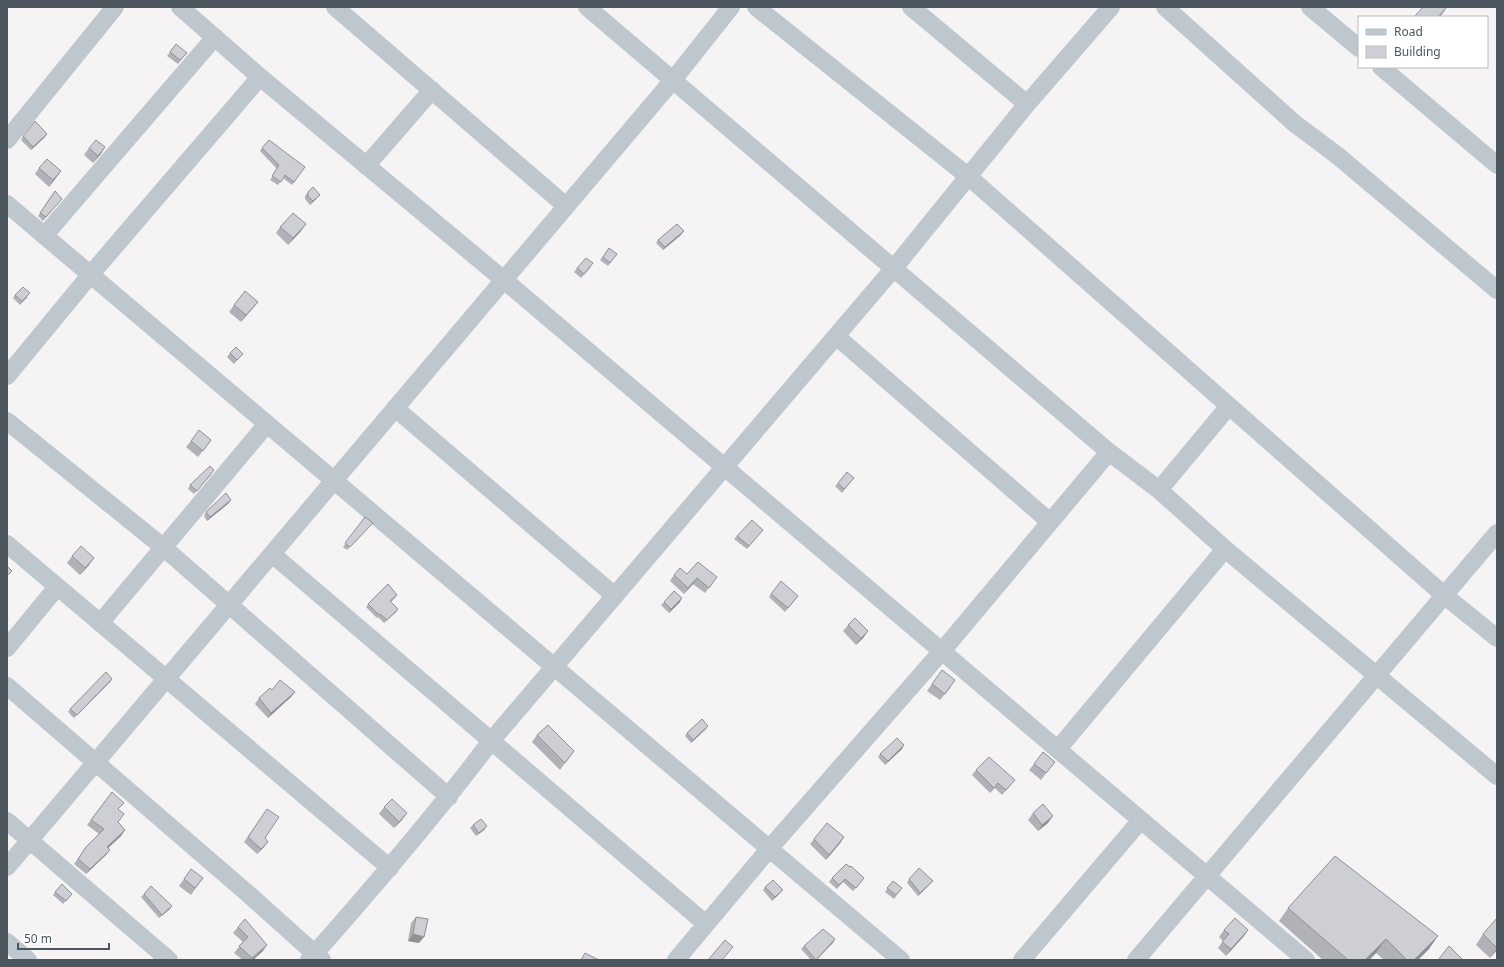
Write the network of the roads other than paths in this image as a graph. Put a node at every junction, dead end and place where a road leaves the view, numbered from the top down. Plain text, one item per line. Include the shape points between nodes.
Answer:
1 (115, 7) edge
2 (180, 7) edge
3 (335, 7) edge
4 (586, 7) edge
5 (731, 7) edge
6 (756, 7) edge
7 (911, 7) edge
8 (1111, 7) edge
9 (1166, 7) edge
10 (1310, 7) edge
11 (215, 37) junction
12 (1358, 47) edge
13 (1382, 68) edge
14 (260, 77) junction
15 (673, 80) junction
16 (432, 90) junction
17 (1027, 104) junction
18 (7, 140) edge
19 (1497, 165) edge
20 (366, 166) junction
21 (970, 177) junction
22 (7, 204) edge
23 (566, 206) junction
24 (44, 236) junction
25 (894, 268) junction
26 (91, 274) junction
27 (504, 280) junction
28 (1497, 290) edge
29 (836, 336) junction
30 (7, 376) edge
31 (1229, 406) junction
32 (395, 408) junction
33 (7, 421) edge
34 (267, 424) junction
35 (1109, 452) junction
36 (724, 468) junction
37 (334, 481) junction
38 (1159, 490) junction
39 (1050, 522) junction
40 (1497, 533) edge
41 (7, 544) edge
42 (163, 547) junction
43 (1225, 549) junction
44 (272, 554) junction
45 (57, 587) junction
46 (615, 596) junction
47 (1445, 596) junction
48 (229, 606) junction
49 (100, 623) junction
50 (1497, 638) edge
51 (7, 648) edge
52 (942, 651) junction
53 (554, 667) junction
54 (1378, 676) junction
55 (166, 679) junction
56 (7, 686) edge
57 (491, 741) junction
58 (1058, 749) junction
59 (95, 763) junction
60 (1497, 776) edge
61 (449, 797) junction
62 (1141, 820) junction
63 (7, 821) edge
64 (30, 840) junction
65 (769, 849) junction
66 (7, 867) edge
67 (390, 868) junction
68 (1207, 877) junction
69 (706, 924) junction
70 (7, 942) edge
71 (315, 958) edge
72 (28, 960) edge
73 (169, 960) edge
74 (676, 960) edge
75 (901, 960) edge
76 (1022, 960) edge
77 (1136, 960) edge
78 (1306, 960) edge

1 - 18 street
2 - 11 street
3 - 16 street
4 - 15 street
5 - 15 street
6 - 21 street
7 - 17 street
8 - 17 street
9 - 28 street via 1294,123 1338,156
10 - 12 street
11 - 14 street
11 - 24 street
13 - 19 street
14 - 20 street
14 - 26 street
15 - 23 street
15 - 25 street
16 - 20 street
16 - 23 street
17 - 21 street
20 - 27 street
21 - 25 street
21 - 31 street
22 - 24 street
23 - 27 street
24 - 26 street
25 - 29 street
25 - 35 street
26 - 30 street
26 - 34 street
27 - 32 street
27 - 36 street
29 - 36 street
29 - 39 street
31 - 38 street
31 - 47 street
32 - 37 street
32 - 46 street
33 - 42 street
34 - 37 street
34 - 42 street
35 - 38 street
35 - 39 street
36 - 46 street
36 - 52 street
37 - 44 street
37 - 53 street
38 - 43 street
39 - 52 street
40 - 47 street
41 - 45 street
42 - 48 street
42 - 49 street
43 - 54 street
43 - 58 street
44 - 48 street
44 - 57 street
45 - 49 street
45 - 51 street
46 - 53 street
47 - 50 street
47 - 54 street
48 - 55 street
48 - 61 street
49 - 55 street
52 - 58 street
52 - 65 street
53 - 57 street
53 - 65 street
54 - 60 street
54 - 68 street
55 - 59 street
55 - 67 street
56 - 59 street
57 - 61 street
57 - 69 street
58 - 62 street
59 - 64 street
59 - 71 street via 240,886
61 - 67 street
62 - 68 street
62 - 76 street
63 - 64 street
64 - 66 street
64 - 73 street
65 - 69 street
65 - 75 street
67 - 71 street
68 - 77 street
68 - 78 street
69 - 74 street
70 - 72 street

